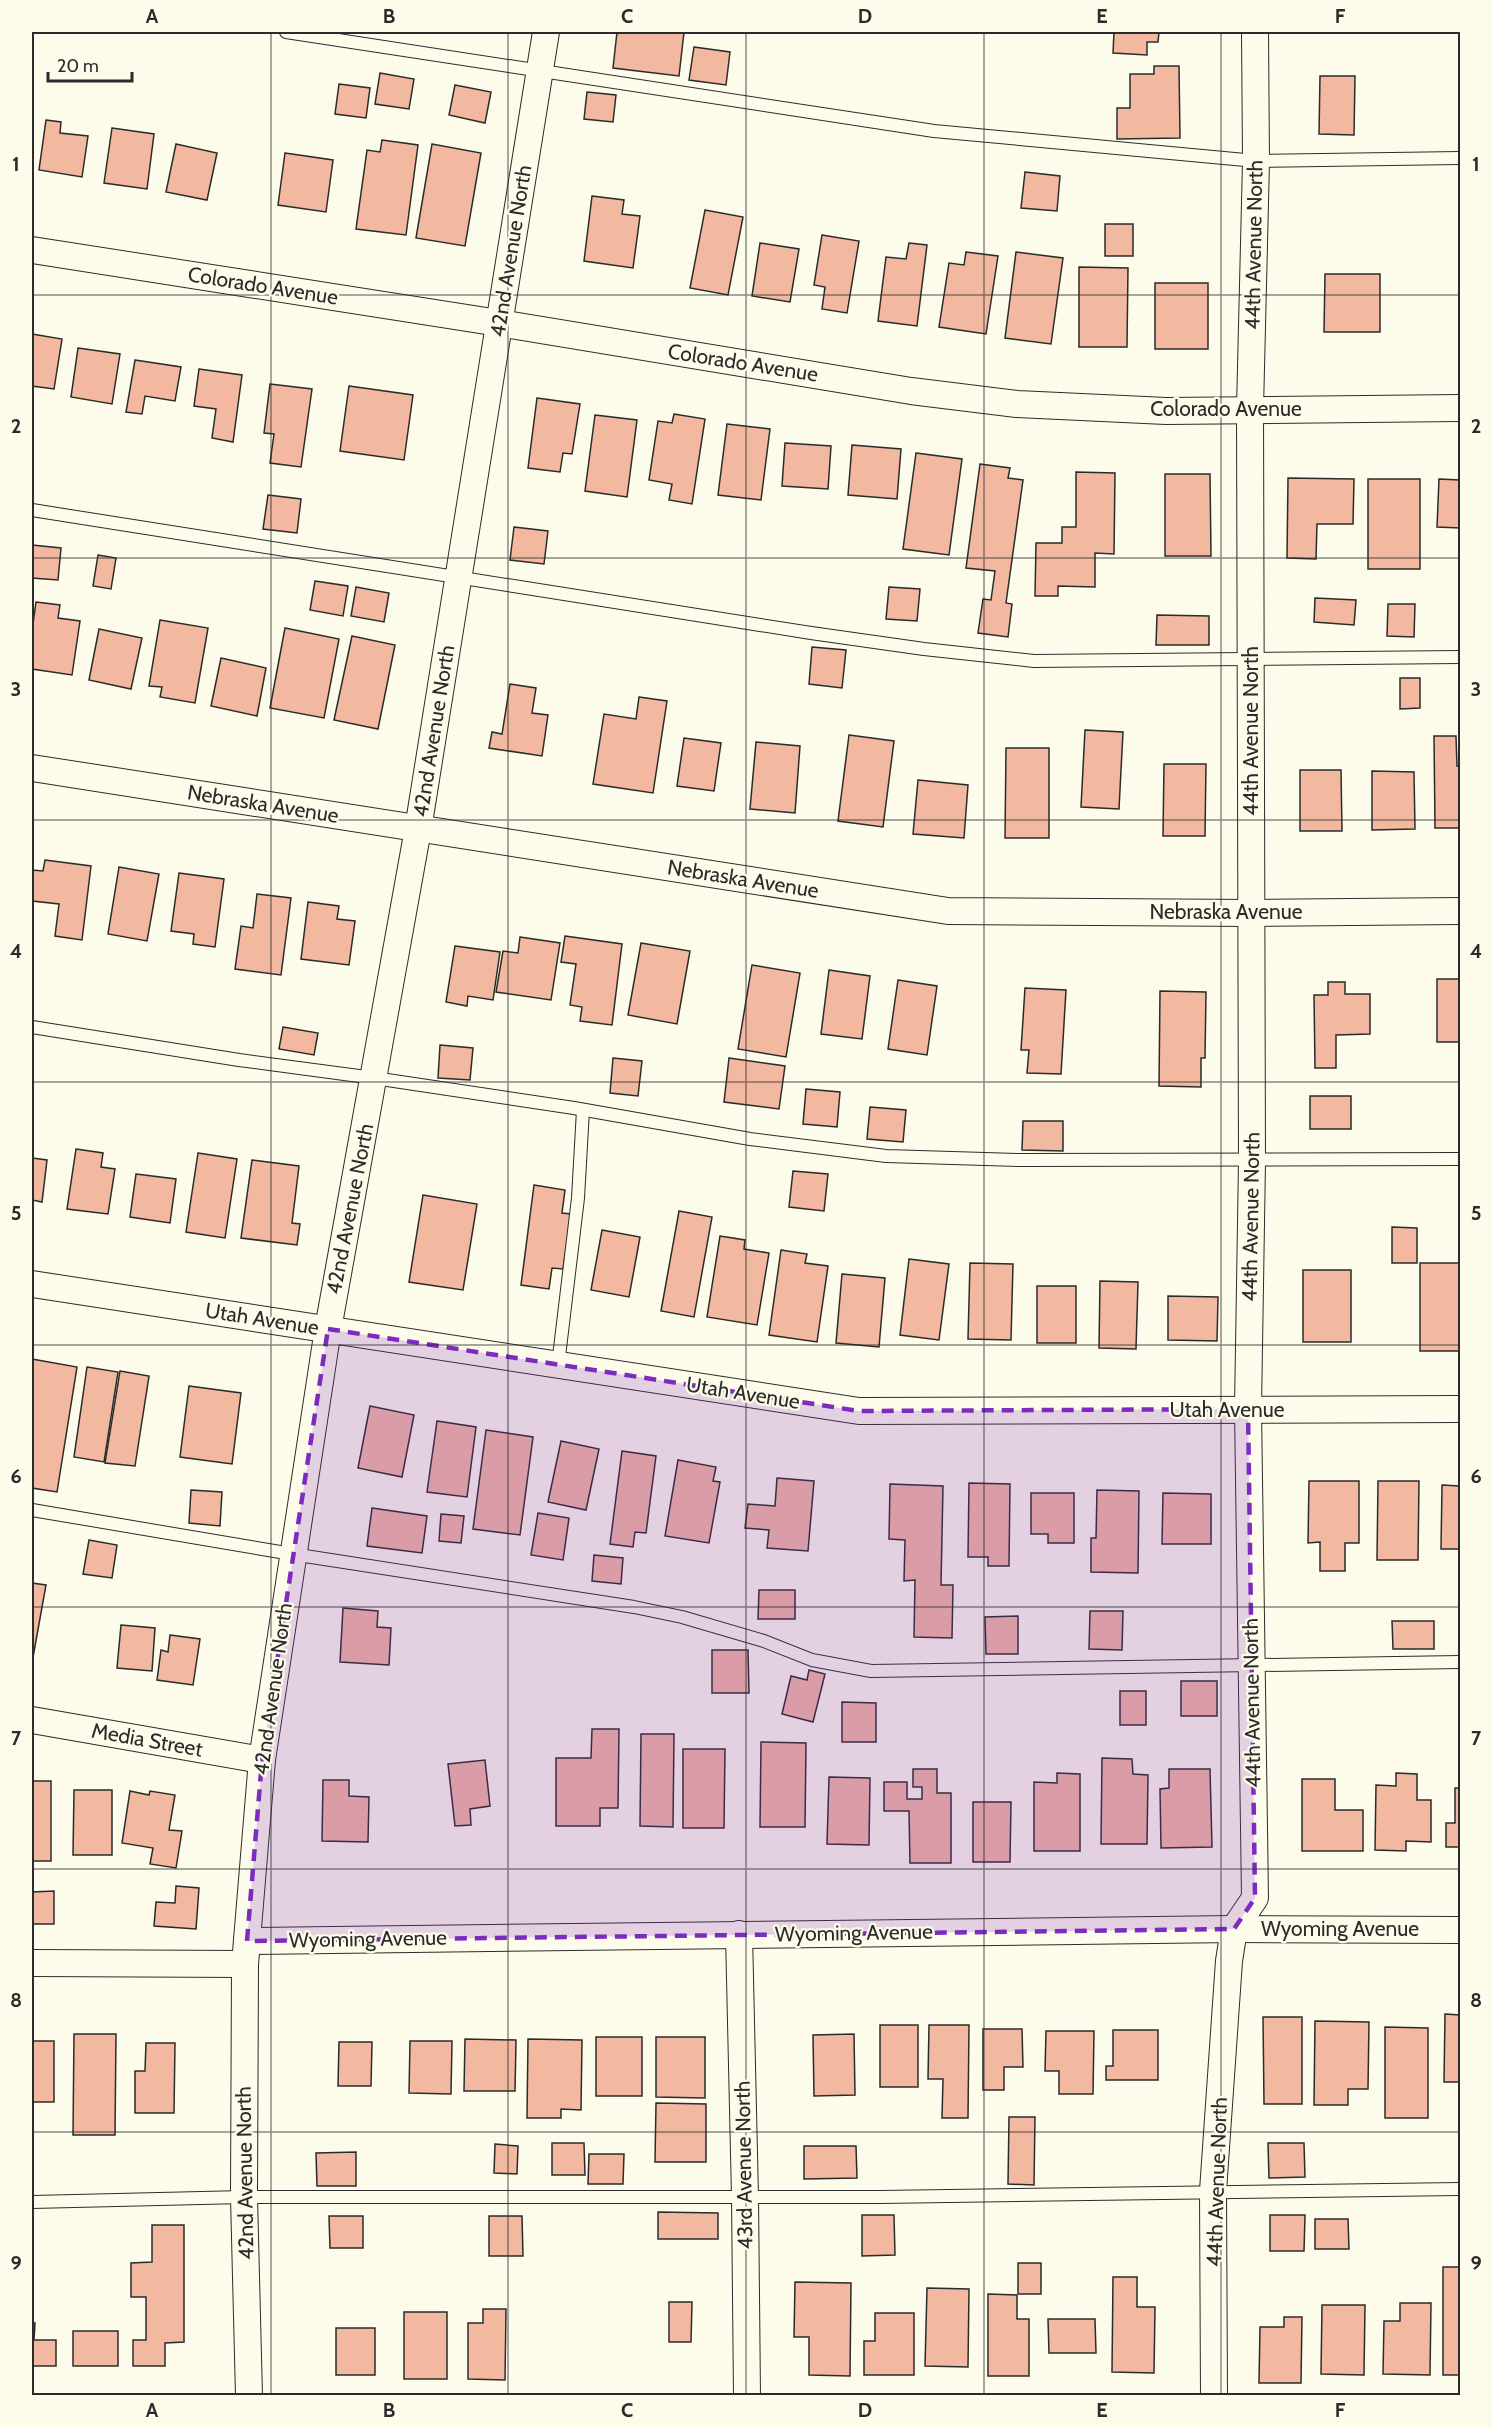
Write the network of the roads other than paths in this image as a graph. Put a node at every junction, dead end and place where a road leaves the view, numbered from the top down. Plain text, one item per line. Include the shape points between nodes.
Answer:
1 (286, 32) edge
2 (546, 32) edge
3 (1255, 32) edge
4 (540, 72) junction
5 (1461, 158) edge
6 (1256, 161) junction
7 (32, 250) edge
8 (499, 323) junction
9 (1461, 408) edge
10 (1250, 410) junction
11 (32, 510) edge
12 (459, 577) junction
13 (1461, 657) edge
14 (1250, 659) junction
15 (32, 768) edge
16 (418, 829) junction
17 (1461, 911) edge
18 (1253, 913) junction
19 (32, 1027) edge
20 (374, 1077) junction
21 (583, 1110) junction
22 (1461, 1159) edge
23 (1252, 1161) junction
24 (32, 1284) edge
25 (328, 1329) junction
26 (558, 1365) junction
27 (1248, 1409) junction
28 (1461, 1409) edge
29 (32, 1510) edge
30 (292, 1554) junction
31 (1461, 1662) edge
32 (1252, 1666) junction
33 (32, 1720) edge
34 (262, 1760) junction
35 (1234, 1929) junction
36 (1461, 1930) edge
37 (739, 1934) junction
38 (246, 1952) junction
39 (32, 1963) edge
40 (1461, 2189) edge
41 (1213, 2191) junction
42 (244, 2197) junction
43 (746, 2197) junction
44 (32, 2202) edge
45 (249, 2396) edge
46 (747, 2396) edge
47 (1214, 2396) edge

1 - 4 lane
2 - 4 street, 42nd Avenue North
3 - 6 street, 44th Avenue North
4 - 6 lane via 934,131
4 - 8 street, 42nd Avenue North
5 - 6 lane
6 - 10 street, 44th Avenue North
7 - 8 street, Colorado Avenue
8 - 10 street, Colorado Avenue via 911,391 1017,404 1166,411
8 - 12 street, 42nd Avenue North
9 - 10 street, Colorado Avenue
10 - 14 street, 44th Avenue North
11 - 12 lane
12 - 14 lane via 924,649 1034,661
12 - 16 street, 42nd Avenue North
13 - 14 lane
14 - 18 street, 44th Avenue North
15 - 16 street, Nebraska Avenue
16 - 18 street, Nebraska Avenue via 948,911
16 - 20 street, 42nd Avenue North
17 - 18 street, Nebraska Avenue
18 - 23 street, 44th Avenue North
19 - 20 lane
20 - 21 lane
20 - 25 street, 42nd Avenue North
21 - 23 lane via 886,1156
21 - 26 lane via 579,1198
22 - 23 lane
23 - 27 street, 44th Avenue North
24 - 25 street, Utah Avenue
25 - 26 street, Utah Avenue
25 - 30 street, 42nd Avenue North
26 - 27 street, Utah Avenue via 859,1411
27 - 28 street, Utah Avenue
27 - 32 street, 44th Avenue North
29 - 30 lane
30 - 32 lane via 634,1607 765,1641 812,1660 871,1671
30 - 34 street, 42nd Avenue North
31 - 32 lane
32 - 35 street, 44th Avenue North via 1255,1898
33 - 34 street, Media Street
34 - 38 street, 42nd Avenue North
35 - 36 street, Wyoming Avenue
35 - 37 street, Wyoming Avenue
35 - 41 street, 44th Avenue North
37 - 38 street, Wyoming Avenue
37 - 43 street, 43rd Avenue North
38 - 39 street, Wyoming Avenue
38 - 42 street, 42nd Avenue North
40 - 41 lane
41 - 43 lane
41 - 47 street, 44th Avenue North
42 - 43 lane
42 - 44 lane
42 - 45 street, 42nd Avenue North
43 - 46 street, 43rd Avenue North

